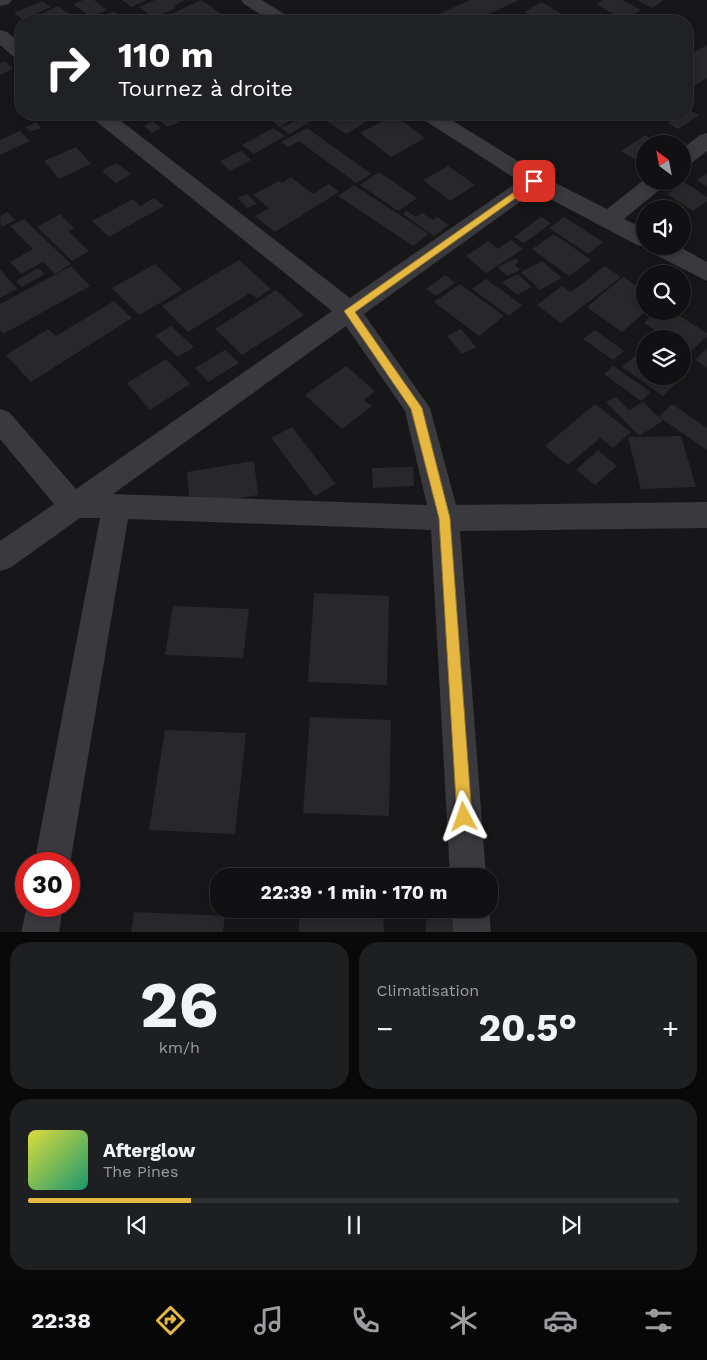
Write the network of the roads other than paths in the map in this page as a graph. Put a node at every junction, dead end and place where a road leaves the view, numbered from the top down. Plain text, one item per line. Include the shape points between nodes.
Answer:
1 (250, 0) edge
2 (274, 15) edge
3 (0, 36) edge
4 (15, 48) edge
5 (106, 120) edge
6 (437, 120) edge
7 (707, 140) edge
8 (691, 153) edge
9 (534, 181) junction
10 (645, 190) edge
11 (608, 220) junction
12 (636, 234) edge
13 (675, 255) edge
14 (707, 272) edge
15 (349, 311) junction
16 (0, 420) edge
17 (72, 505) junction
18 (116, 507) junction
19 (707, 515) edge
20 (444, 518) junction
21 (0, 558) edge
22 (54, 852) edge
23 (467, 868) edge
24 (43, 917) edge
25 (471, 918) edge
26 (40, 932) edge
27 (472, 932) edge

1 - 2 street
3 - 4 street
5 - 15 street
6 - 9 street
7 - 8 street
9 - 11 street
9 - 15 street
10 - 11 street
11 - 12 street
13 - 14 street
15 - 17 street
15 - 20 street via 416,408
16 - 17 street
17 - 18 street
17 - 21 street
18 - 20 street
18 - 22 street
19 - 20 street
20 - 23 street
24 - 26 street
25 - 27 street

